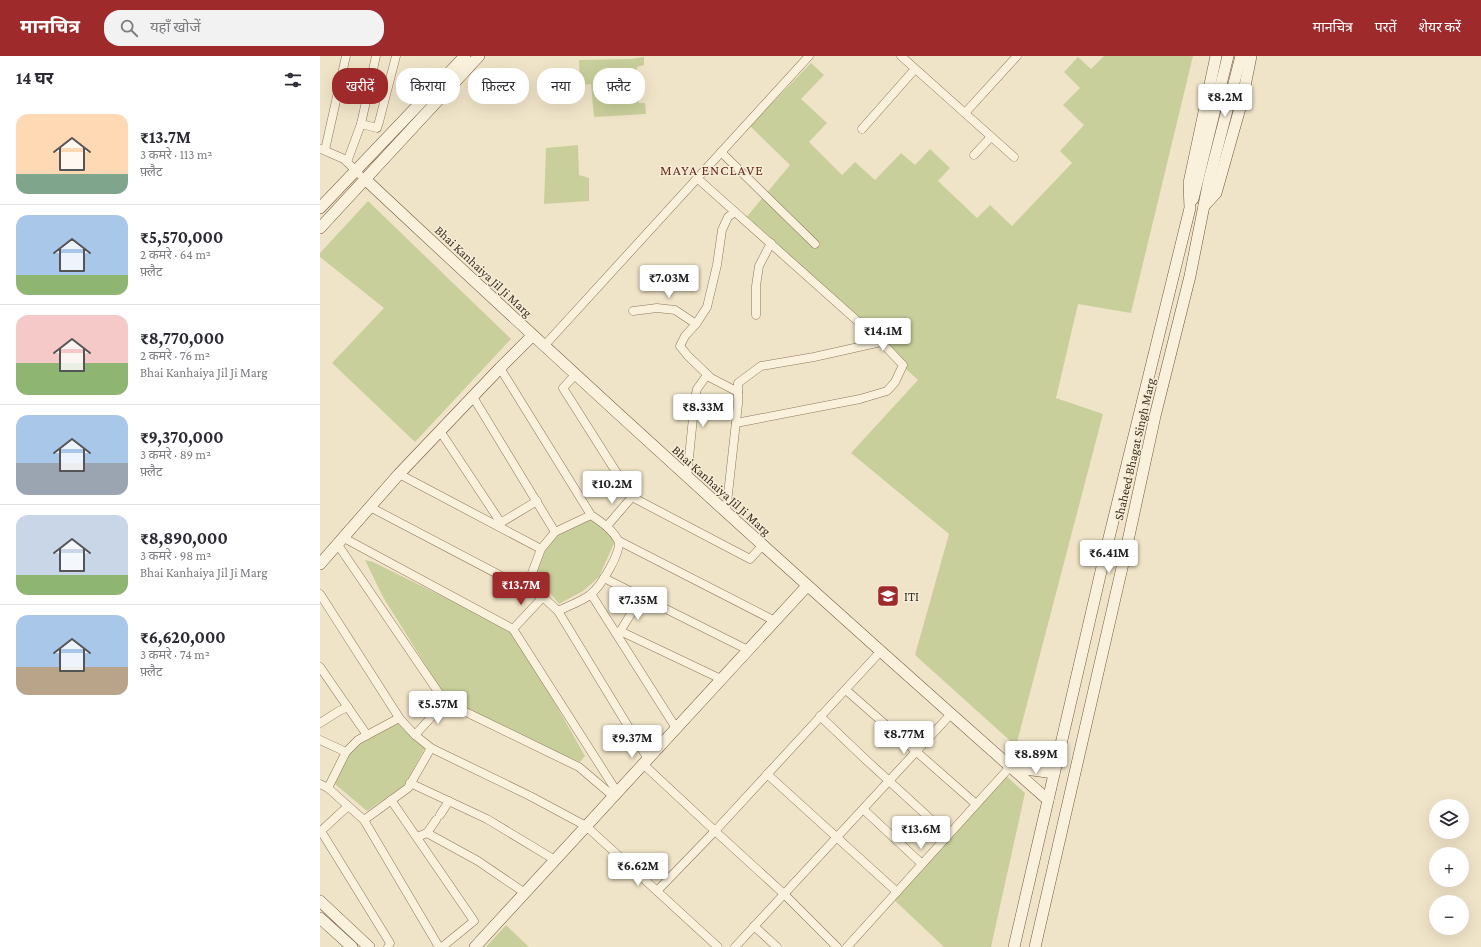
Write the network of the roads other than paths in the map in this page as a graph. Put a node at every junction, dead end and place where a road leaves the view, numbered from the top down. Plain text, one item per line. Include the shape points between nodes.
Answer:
1 (346, 56) edge
2 (376, 56) edge
3 (396, 56) edge
4 (465, 56) edge
5 (479, 56) edge
6 (809, 56) edge
7 (901, 56) edge
8 (1017, 56) edge
9 (1216, 56) edge
10 (1228, 56) edge
11 (1241, 56) edge
12 (1251, 56) edge
13 (915, 69) junction
14 (965, 113) junction
15 (361, 124) junction
16 (862, 129) dead end
17 (991, 137) junction
18 (322, 149) edge
19 (721, 152) junction
20 (974, 155) dead end
21 (1014, 157) dead end
22 (347, 162) junction
23 (356, 170) junction
24 (697, 178) junction
25 (365, 179) junction
26 (1204, 206) junction
27 (320, 208) edge
28 (1190, 208) junction
29 (735, 212) junction
30 (320, 228) edge
31 (770, 244) junction
32 (815, 244) dead end
33 (633, 311) dead end
34 (756, 315) dead end
35 (696, 324) junction
36 (532, 336) junction
37 (881, 342) junction
38 (544, 346) junction
39 (500, 368) junction
40 (575, 375) junction
41 (707, 375) junction
42 (738, 392) junction
43 (473, 397) junction
44 (736, 422) junction
45 (440, 431) junction
46 (399, 474) junction
47 (687, 477) junction
48 (632, 497) junction
49 (536, 501) junction
50 (370, 507) junction
51 (726, 512) junction
52 (591, 515) junction
53 (499, 524) junction
54 (607, 526) junction
55 (555, 532) junction
56 (619, 541) junction
57 (341, 542) junction
58 (762, 546) junction
59 (541, 549) junction
60 (320, 564) edge
61 (604, 578) junction
62 (807, 586) junction
63 (526, 589) junction
64 (320, 594) edge
65 (591, 594) junction
66 (543, 597) junction
67 (641, 597) junction
68 (558, 612) junction
69 (775, 621) junction
70 (513, 629) junction
71 (619, 633) junction
72 (748, 650) junction
73 (880, 652) junction
74 (320, 667) edge
75 (721, 679) junction
76 (846, 690) junction
77 (445, 702) junction
78 (348, 707) junction
79 (951, 714) junction
80 (820, 716) junction
81 (399, 718) junction
82 (320, 723) edge
83 (676, 728) junction
84 (367, 735) junction
85 (415, 735) junction
86 (320, 740) edge
87 (431, 748) junction
88 (346, 752) junction
89 (916, 752) junction
90 (646, 761) junction
91 (1010, 767) junction
92 (1054, 773) junction
93 (767, 774) junction
94 (890, 781) junction
95 (410, 783) junction
96 (324, 786) edge
97 (615, 794) junction
98 (391, 800) junction
99 (1048, 800) junction
100 (449, 801) junction
101 (976, 804) junction
102 (348, 806) junction
103 (863, 809) junction
104 (364, 820) junction
105 (586, 826) junction
106 (320, 831) edge
107 (715, 831) junction
108 (427, 833) junction
109 (948, 835) junction
110 (417, 837) junction
111 (837, 837) junction
112 (555, 860) junction
113 (922, 864) junction
114 (657, 891) junction
115 (897, 892) junction
116 (525, 893) junction
117 (784, 894) junction
118 (320, 901) edge
119 (320, 918) edge
120 (754, 926) junction
121 (352, 947) edge
122 (369, 947) edge
123 (388, 947) edge
124 (440, 947) edge
125 (475, 947) edge
126 (718, 947) edge
127 (735, 947) edge
128 (777, 947) edge
129 (837, 947) edge
130 (847, 947) edge
131 (1014, 947) edge
132 (1035, 947) edge

1 - 18 street
2 - 15 street
3 - 15 street via 377,128
4 - 23 street
5 - 25 street
6 - 19 street
7 - 13 street
8 - 14 street
9 - 28 street, Shaheed Bhagat Singh Marg via 1188,183
10 - 28 street
11 - 26 street
12 - 26 street, Shaheed Bhagat Singh Marg via 1242,101 1216,193
13 - 14 street
13 - 16 street
14 - 17 street
15 - 22 street
17 - 20 street
17 - 21 street
18 - 22 street
19 - 24 street
19 - 32 street
22 - 23 street
23 - 25 street
23 - 27 street
24 - 29 street
24 - 38 street
25 - 30 street
25 - 36 street, Bhai Kanhaiya Jil Ji Marg
26 - 132 street, Shaheed Bhagat Singh Marg
28 - 92 street, Shaheed Bhagat Singh Marg via 1104,554
29 - 31 street
29 - 35 street via 728,217 722,230 707,307
31 - 34 street via 759,266
31 - 37 street
33 - 35 street via 656,308 675,310
35 - 41 street via 680,346
36 - 38 street, Bhai Kanhaiya Jil Ji Marg
36 - 39 street
37 - 42 street via 761,366 738,383
37 - 44 street via 903,365 895,382 887,391 860,399
38 - 40 street, Bhai Kanhaiya Jil Ji Marg
39 - 43 street
39 - 52 street
40 - 47 street, Bhai Kanhaiya Jil Ji Marg
40 - 48 street via 564,388
41 - 42 street
41 - 47 street via 697,389 695,398
42 - 44 street
43 - 45 street
43 - 49 street
44 - 51 street
45 - 46 street
45 - 53 street
46 - 50 street
46 - 53 street
47 - 51 street, Bhai Kanhaiya Jil Ji Marg
48 - 54 street
48 - 58 street via 750,559
49 - 53 street
49 - 55 street
50 - 57 street
50 - 63 street
51 - 58 street, Bhai Kanhaiya Jil Ji Marg
52 - 54 street
52 - 55 street
53 - 59 street
54 - 56 street
55 - 59 street
56 - 61 street via 619,551
56 - 69 street
57 - 60 street
57 - 70 street
57 - 77 street
58 - 62 street, Bhai Kanhaiya Jil Ji Marg
59 - 63 street
61 - 65 street
61 - 67 street
62 - 69 street
62 - 73 street, Bhai Kanhaiya Jil Ji Marg
63 - 66 street
64 - 81 street
65 - 68 street
65 - 71 street
66 - 68 street
66 - 70 street
67 - 71 street
67 - 72 street
68 - 90 street
69 - 72 street
70 - 97 street
71 - 75 street
71 - 83 street
72 - 75 street
73 - 76 street
73 - 79 street, Bhai Kanhaiya Jil Ji Marg
74 - 78 street
75 - 83 street
76 - 80 street
76 - 89 street
77 - 85 street
77 - 97 street via 579,767
78 - 82 street
78 - 84 street
79 - 89 street
79 - 91 street, Bhai Kanhaiya Jil Ji Marg
80 - 93 street
80 - 94 street
81 - 84 street
81 - 85 street
83 - 90 street
84 - 88 street
85 - 87 street
86 - 88 street
87 - 95 street
87 - 105 street
88 - 96 street
89 - 94 street
89 - 101 street
90 - 97 street
90 - 107 street
91 - 92 street
91 - 99 street, Bhai Kanhaiya Jil Ji Marg
91 - 101 street
92 - 99 street, Shaheed Bhagat Singh Marg
93 - 107 street
93 - 111 street
94 - 103 street
94 - 109 street
95 - 98 street via 408,788
95 - 100 street
96 - 102 street
97 - 105 street
98 - 104 street
98 - 110 street
99 - 131 street, Shaheed Bhagat Singh Marg
100 - 108 street
100 - 112 street via 487,819
101 - 109 street
102 - 104 street
102 - 106 street
103 - 111 street
103 - 113 street
104 - 124 street
105 - 112 street
105 - 114 street
106 - 123 street via 390,943
107 - 114 street
107 - 117 street
108 - 110 street
108 - 116 street via 478,861
109 - 113 street
110 - 124 street via 474,921
111 - 115 street
111 - 117 street
112 - 116 street
113 - 115 street
114 - 126 street
115 - 130 street
116 - 125 street
117 - 120 street
117 - 129 street
118 - 122 street
119 - 121 street
120 - 127 street
120 - 128 street

